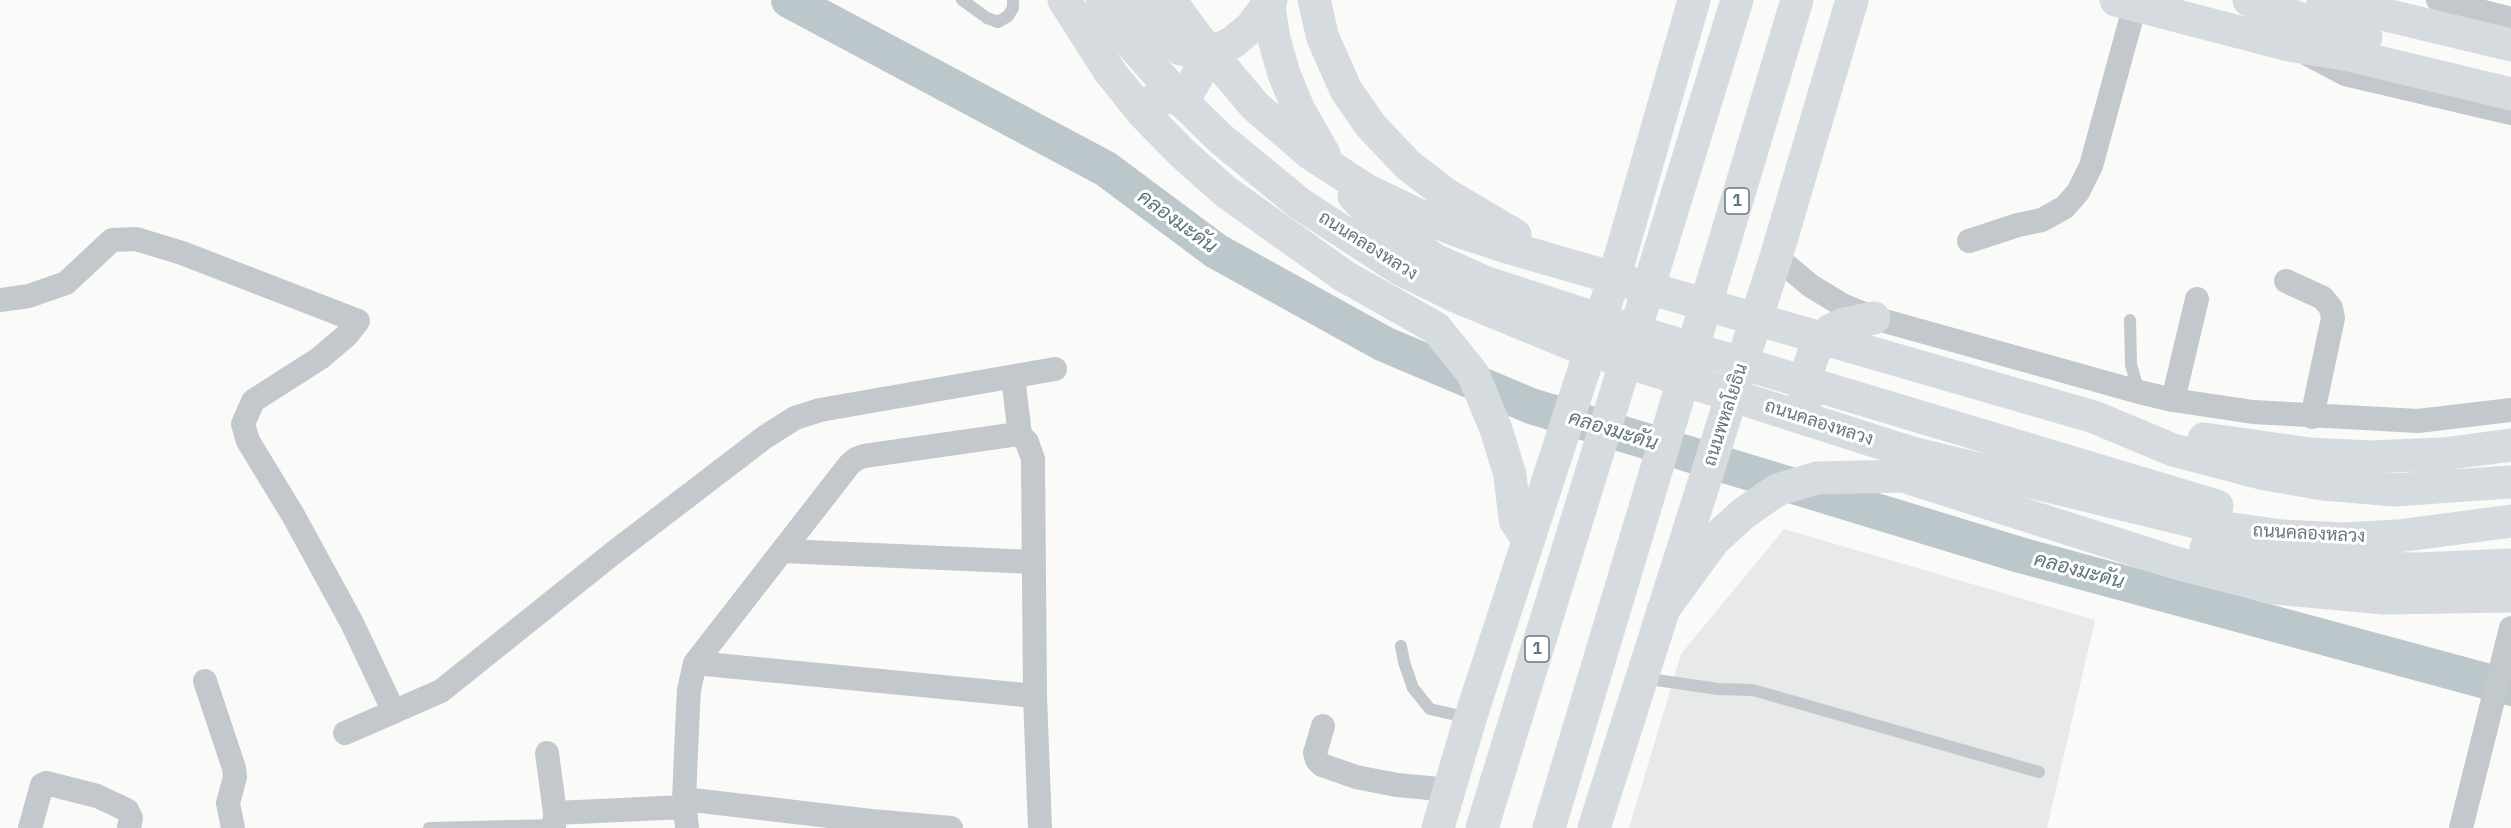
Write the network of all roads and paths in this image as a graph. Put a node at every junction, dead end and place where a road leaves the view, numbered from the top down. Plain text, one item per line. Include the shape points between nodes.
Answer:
1 (962, 0) edge
2 (1013, 0) edge
3 (1066, 0) edge
4 (1102, 0) edge
5 (1139, 0) edge
6 (1170, 0) edge
7 (1270, 0) edge
8 (1314, 0) edge
9 (1737, 0) edge
10 (1797, 0) edge
11 (1852, 0) edge
12 (2249, 0) edge
13 (2438, 0) edge
14 (2125, 2) edge
15 (1691, 5) edge
16 (2338, 13) edge
17 (2511, 19) edge
18 (2289, 45) junction
19 (2511, 45) edge
20 (1199, 54) junction
21 (2511, 72) edge
22 (2511, 94) edge
23 (2511, 113) edge
24 (1969, 241) dead end
25 (1776, 257) junction
26 (1565, 263) junction
27 (2286, 281) dead end
28 (2197, 299) dead end
29 (0, 300) edge
30 (1874, 318) junction
31 (2130, 320) dead end
32 (1055, 369) dead end
33 (1013, 377) junction
34 (2139, 392) junction
35 (2173, 400) junction
36 (2511, 410) edge
37 (2094, 417) junction
38 (2312, 417) junction
39 (1020, 435) junction
40 (2511, 445) edge
41 (1907, 464) junction
42 (2511, 482) edge
43 (2511, 521) edge
44 (2451, 530) junction
45 (1527, 540) junction
46 (783, 551) junction
47 (1034, 562) junction
48 (2511, 565) edge
49 (2511, 596) edge
50 (1663, 610) junction
51 (2511, 628) edge
52 (1401, 646) dead end
53 (695, 663) junction
54 (1642, 678) junction
55 (205, 681) dead end
56 (1035, 696) junction
57 (394, 712) junction
58 (1470, 719) junction
59 (1323, 726) dead end
60 (345, 733) dead end
61 (547, 753) dead end
62 (2039, 772) dead end
63 (1450, 790) junction
64 (686, 811) edge
65 (554, 822) edge
66 (823, 822) edge
67 (870, 825) edge
68 (30, 828) edge
69 (129, 828) edge
70 (233, 828) edge
71 (429, 828) edge
72 (951, 828) edge
73 (1040, 828) edge
74 (1438, 828) edge
75 (1482, 828) edge
76 (1549, 828) edge
77 (1594, 828) edge
78 (2461, 828) edge

1 - 2 lane via 998,21 1008,16
3 - 20 main road via 1160,97 1183,97 1190,91 1198,73
3 - 45 main road via 1110,72 1182,153 1226,192 1344,276 1436,328 1473,374 1510,475 1515,520
4 - 41 main road, ถนนคลองหลวง via 1130,42 1182,102 1221,139 1299,203 1400,269 1574,345
5 - 20 main road via 1180,49
6 - 26 main road via 1255,106 1311,154 1368,191 1418,215
7 - 20 main road via 1252,26 1232,44
7 - 44 main road via 1274,39 1291,93 1316,141 1347,188 1369,212 1435,260 1487,283 1698,350 2233,510 2352,528
8 - 26 main road via 1323,38 1346,90 1371,126 1408,165 1447,195
9 - 75 main road, 1
10 - 76 main road, 1
11 - 25 main road, ถนนพหลโยธิน
12 - 16 main road via 2328,29
13 - 17 street
14 - 18 main road
14 - 24 street via 2091,166 2078,192 2065,207 2042,220
15 - 45 main road, 1 via 1615,275
16 - 19 main road
16 - 21 main road
18 - 22 main road via 2349,55
18 - 23 street via 2345,74
25 - 30 street via 1811,286
25 - 50 main road, ถนนพหลโยธิน
26 - 37 main road
27 - 38 street via 2323,298 2333,318
28 - 35 street
29 - 57 street via 28,296 66,283 112,240 136,239 358,321 320,358 253,401 243,424 248,441 352,623
30 - 34 street
30 - 41 main road via 1844,324 1822,339 1805,379 1804,405 1823,436 1839,451
31 - 34 lane via 2131,365
32 - 33 street
33 - 39 street
33 - 57 street via 820,410 795,418 612,554 441,690
34 - 35 street
35 - 38 street
36 - 38 street via 2418,421
37 - 40 main road via 2310,454 2443,454
37 - 42 main road via 2195,457 2323,484 2394,490
39 - 46 street via 856,459
39 - 47 street via 1033,459
41 - 44 main road, ถนนคลองหลวง via 2212,526 2282,536 2342,539
41 - 48 main road via 2249,558 2301,566 2418,569
41 - 49 main road via 2176,563 2275,588 2384,598
41 - 50 main road via 1817,478 1777,490 1714,540
43 - 44 main road, ถนนคลองหลวง
45 - 58 main road, 1
46 - 47 street
46 - 53 street
47 - 56 street
50 - 54 main road, ถนนพหลโยธิน
51 - 78 street
52 - 58 lane via 1413,688 1430,709
53 - 56 street
53 - 64 street via 689,690
54 - 62 lane via 1753,690
54 - 77 main road, ถนนพหลโยธิน
55 - 70 street via 234,768 228,803
56 - 73 street
57 - 60 street
58 - 63 main road, 1
59 - 63 street via 1315,753 1322,765 1356,777
61 - 65 street
63 - 74 main road, 1
64 - 65 street
64 - 66 street
65 - 71 lane
66 - 67 street
67 - 72 street
68 - 69 street via 42,784 46,783 97,796 127,810 131,818

